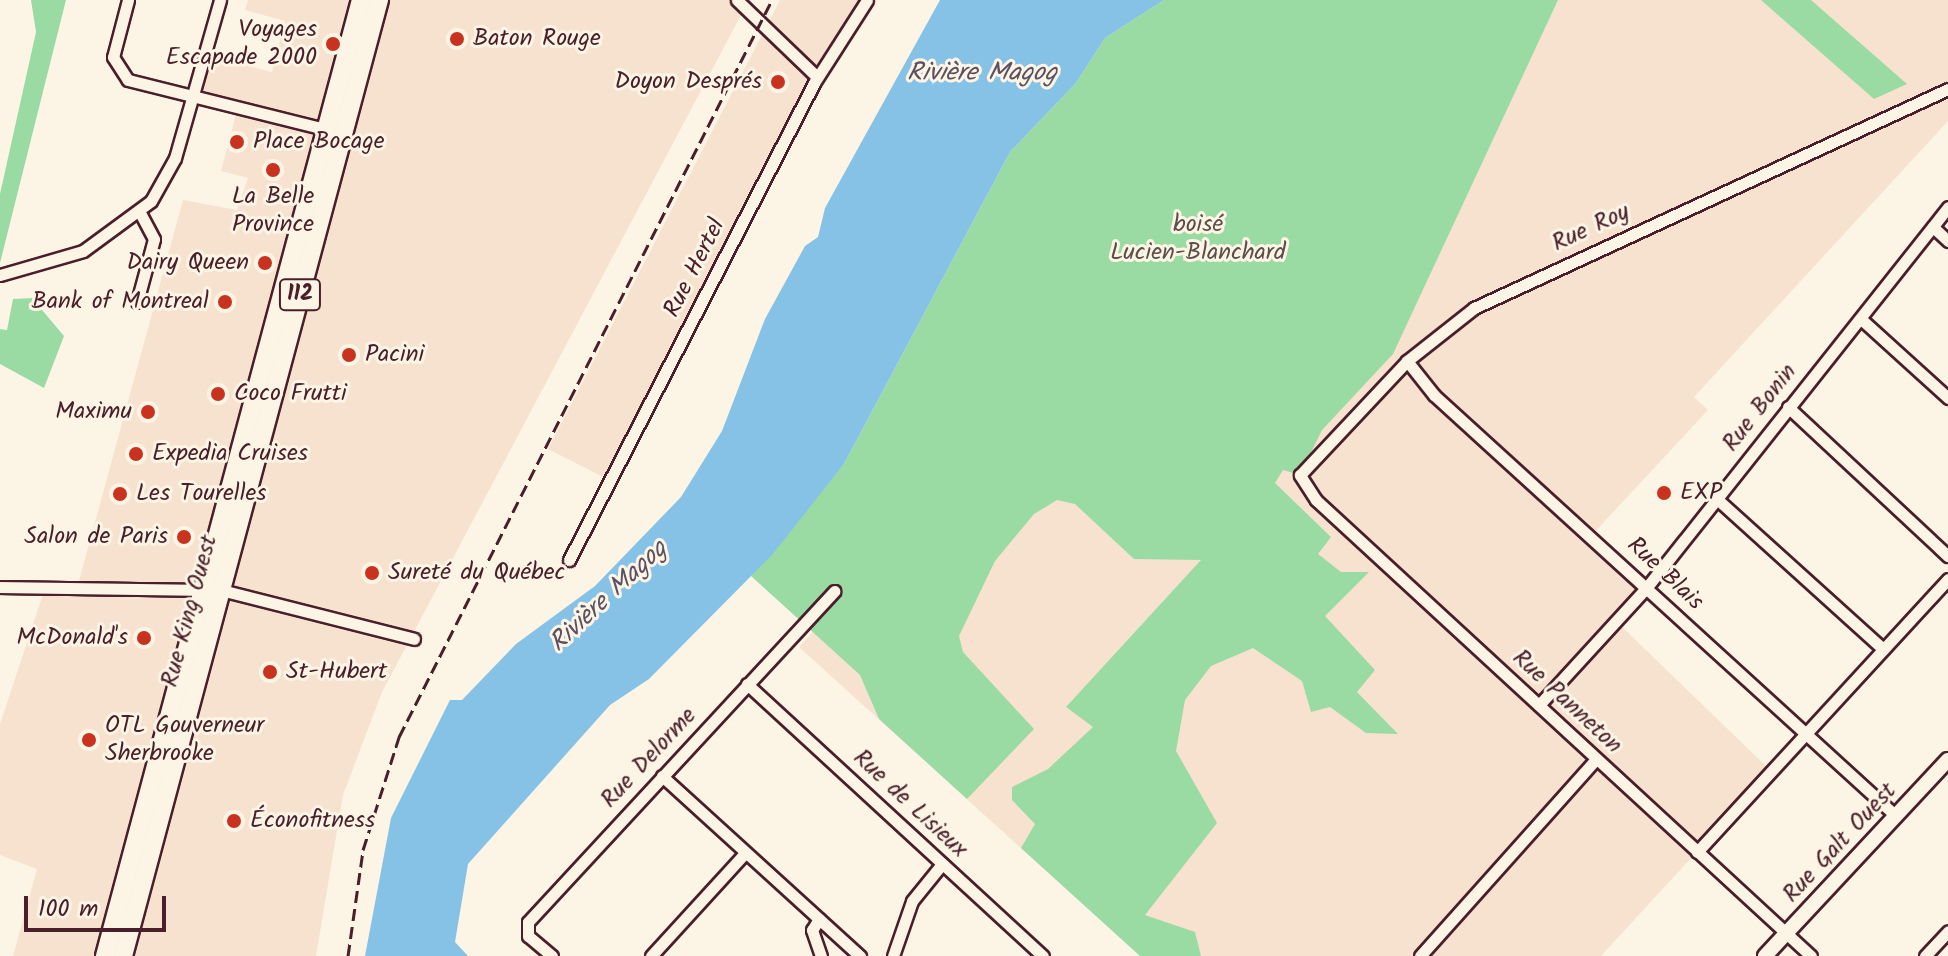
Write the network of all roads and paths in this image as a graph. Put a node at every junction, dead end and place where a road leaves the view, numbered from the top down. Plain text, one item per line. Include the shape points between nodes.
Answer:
1 (128, 0) edge
2 (220, 0) edge
3 (361, 0) edge
4 (379, 0) edge
5 (737, 0) edge
6 (867, 0) edge
7 (817, 77) junction
8 (1948, 89) edge
9 (194, 96) junction
10 (333, 131) junction
11 (1948, 207) edge
12 (140, 213) junction
13 (1933, 227) junction
14 (1948, 241) edge
15 (0, 275) edge
16 (137, 302) dead end
17 (1861, 319) junction
18 (1407, 361) junction
19 (1948, 398) edge
20 (1788, 407) junction
21 (1300, 475) joint
22 (1717, 499) junction
23 (1948, 556) edge
24 (569, 560) dead end
25 (1948, 579) edge
26 (0, 587) edge
27 (1647, 587) junction
28 (212, 590) junction
29 (835, 591) dead end
30 (414, 639) dead end
31 (1883, 649) junction
32 (747, 684) junction
33 (1539, 705) junction
34 (1804, 735) junction
35 (1596, 759) junction
36 (1948, 760) edge
37 (662, 776) junction
38 (1896, 816) junction
39 (1697, 852) junction
40 (745, 853) junction
41 (942, 864) junction
42 (819, 919) junction
43 (1948, 931) edge
44 (1786, 933) junction
45 (105, 956) edge
46 (123, 956) edge
47 (552, 956) edge
48 (651, 956) edge
49 (821, 956) edge
50 (860, 956) edge
51 (893, 956) edge
52 (1043, 956) edge
53 (1420, 956) edge
54 (1765, 956) edge
55 (1811, 956) edge
56 (1925, 956) edge

1 - 9 street via 113,57 117,70 144,86
2 - 9 street
3 - 10 main road, Rue King Ouest / 112
4 - 10 main road, Rue King Ouest / 112
5 - 7 street
6 - 7 street, Rue Hertel
7 - 24 street, Rue Hertel
8 - 18 street, Rue Roy via 1474,308
9 - 10 street
9 - 12 street via 170,172
10 - 28 main road, Rue King Ouest / 112
11 - 13 street, Rue Bonin
12 - 15 street via 83,251
12 - 16 street via 154,239
13 - 14 street
13 - 17 street, Rue Bonin
17 - 19 street
17 - 20 street, Rue Bonin
18 - 21 street, Rue Roy
18 - 27 street, Rue Blais via 1434,395
20 - 22 street, Rue Bonin
20 - 23 street
21 - 33 street, Rue Panneton via 1316,500
22 - 27 street, Rue Bonin
22 - 31 street
25 - 31 street
26 - 28 street
27 - 33 street, Rue Bonin
27 - 34 street, Rue Blais
28 - 30 street
28 - 45 main road, Rue King Ouest / 112
28 - 46 main road, Rue King Ouest / 112
29 - 32 street, Rue Delorme
31 - 34 street
32 - 37 street, Rue Delorme
32 - 41 street, Rue de Lisieux
33 - 35 street, Rue Panneton
34 - 38 street, Rue Blais
34 - 39 street
35 - 39 street, Rue Panneton
35 - 53 street
36 - 38 street, Rue Galt Ouest
37 - 40 street
37 - 47 street, Rue Delorme via 528,922 528,936
38 - 44 street, Rue Galt Ouest
39 - 44 street, Rue Panneton
40 - 42 street
40 - 48 street
41 - 51 street via 912,901
41 - 52 street, Rue de Lisieux
42 - 49 street via 812,936
42 - 50 street
43 - 56 street
44 - 54 street, Rue Galt Ouest
44 - 55 street, Rue Panneton

